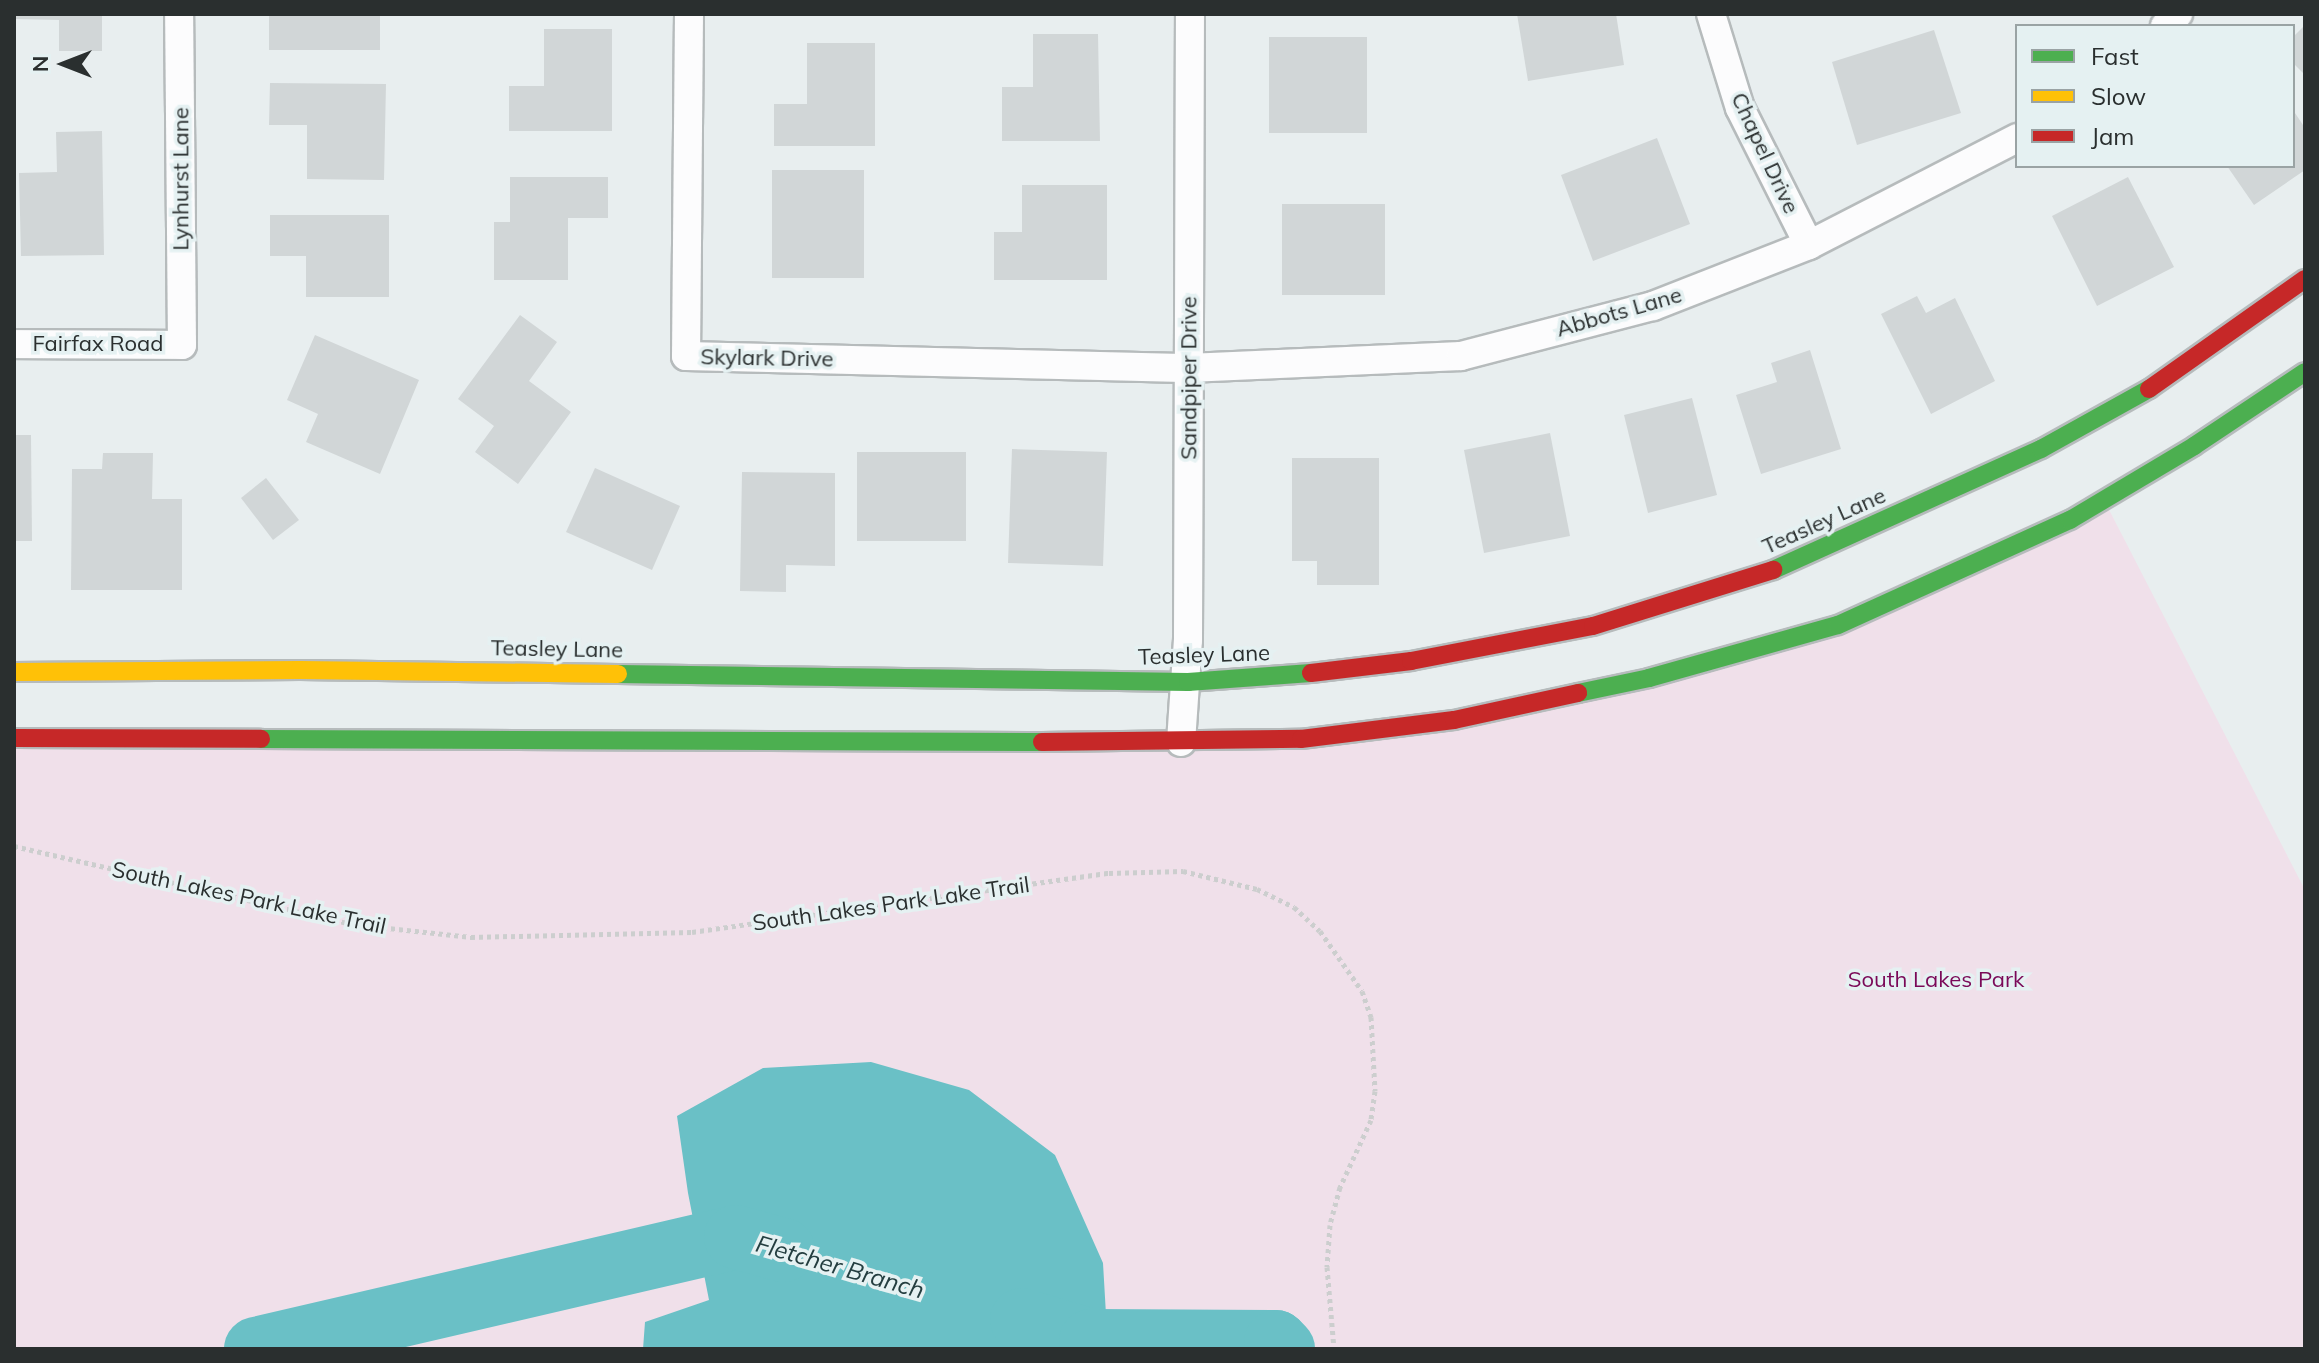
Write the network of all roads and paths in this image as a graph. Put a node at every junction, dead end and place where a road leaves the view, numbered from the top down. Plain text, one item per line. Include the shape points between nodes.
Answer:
1 (179, 14) edge
2 (689, 14) edge
3 (1190, 14) edge
4 (1711, 14) edge
5 (2015, 139) edge
6 (1809, 245) junction
7 (2305, 279) edge
8 (14, 344) edge
9 (182, 345) joint
10 (1188, 368) junction
11 (2305, 372) edge
12 (14, 672) edge
13 (1188, 682) junction
14 (14, 738) edge
15 (1181, 742) junction
16 (14, 846) edge
17 (1334, 1349) edge

1 - 9 street, Lynhurst Lane
2 - 10 street, Skylark Drive via 686,356
3 - 10 street, Sandpiper Drive
4 - 6 street, Chapel Drive via 1740,108
5 - 6 street, Abbots Lane
6 - 10 street, Abbots Lane via 1653,306 1461,356
7 - 13 main road, Teasley Lane via 2158,384 2041,449 1801,560 1732,585 1593,626 1411,661 1274,678
8 - 9 street, Fairfax Road
10 - 13 street, Sandpiper Drive
11 - 15 main road via 2070,520 1838,625 1649,678 1454,720 1301,739
12 - 13 main road, Teasley Lane via 300,670
13 - 15 street, Sandpiper Drive
14 - 15 main road
16 - 17 path, South Lakes Park Lake Trail via 351,924 471,937 692,932 1109,873 1183,871 1257,889 1294,907 1320,931 1362,991 1371,1017 1371,1120 1340,1187 1330,1225 1327,1267

